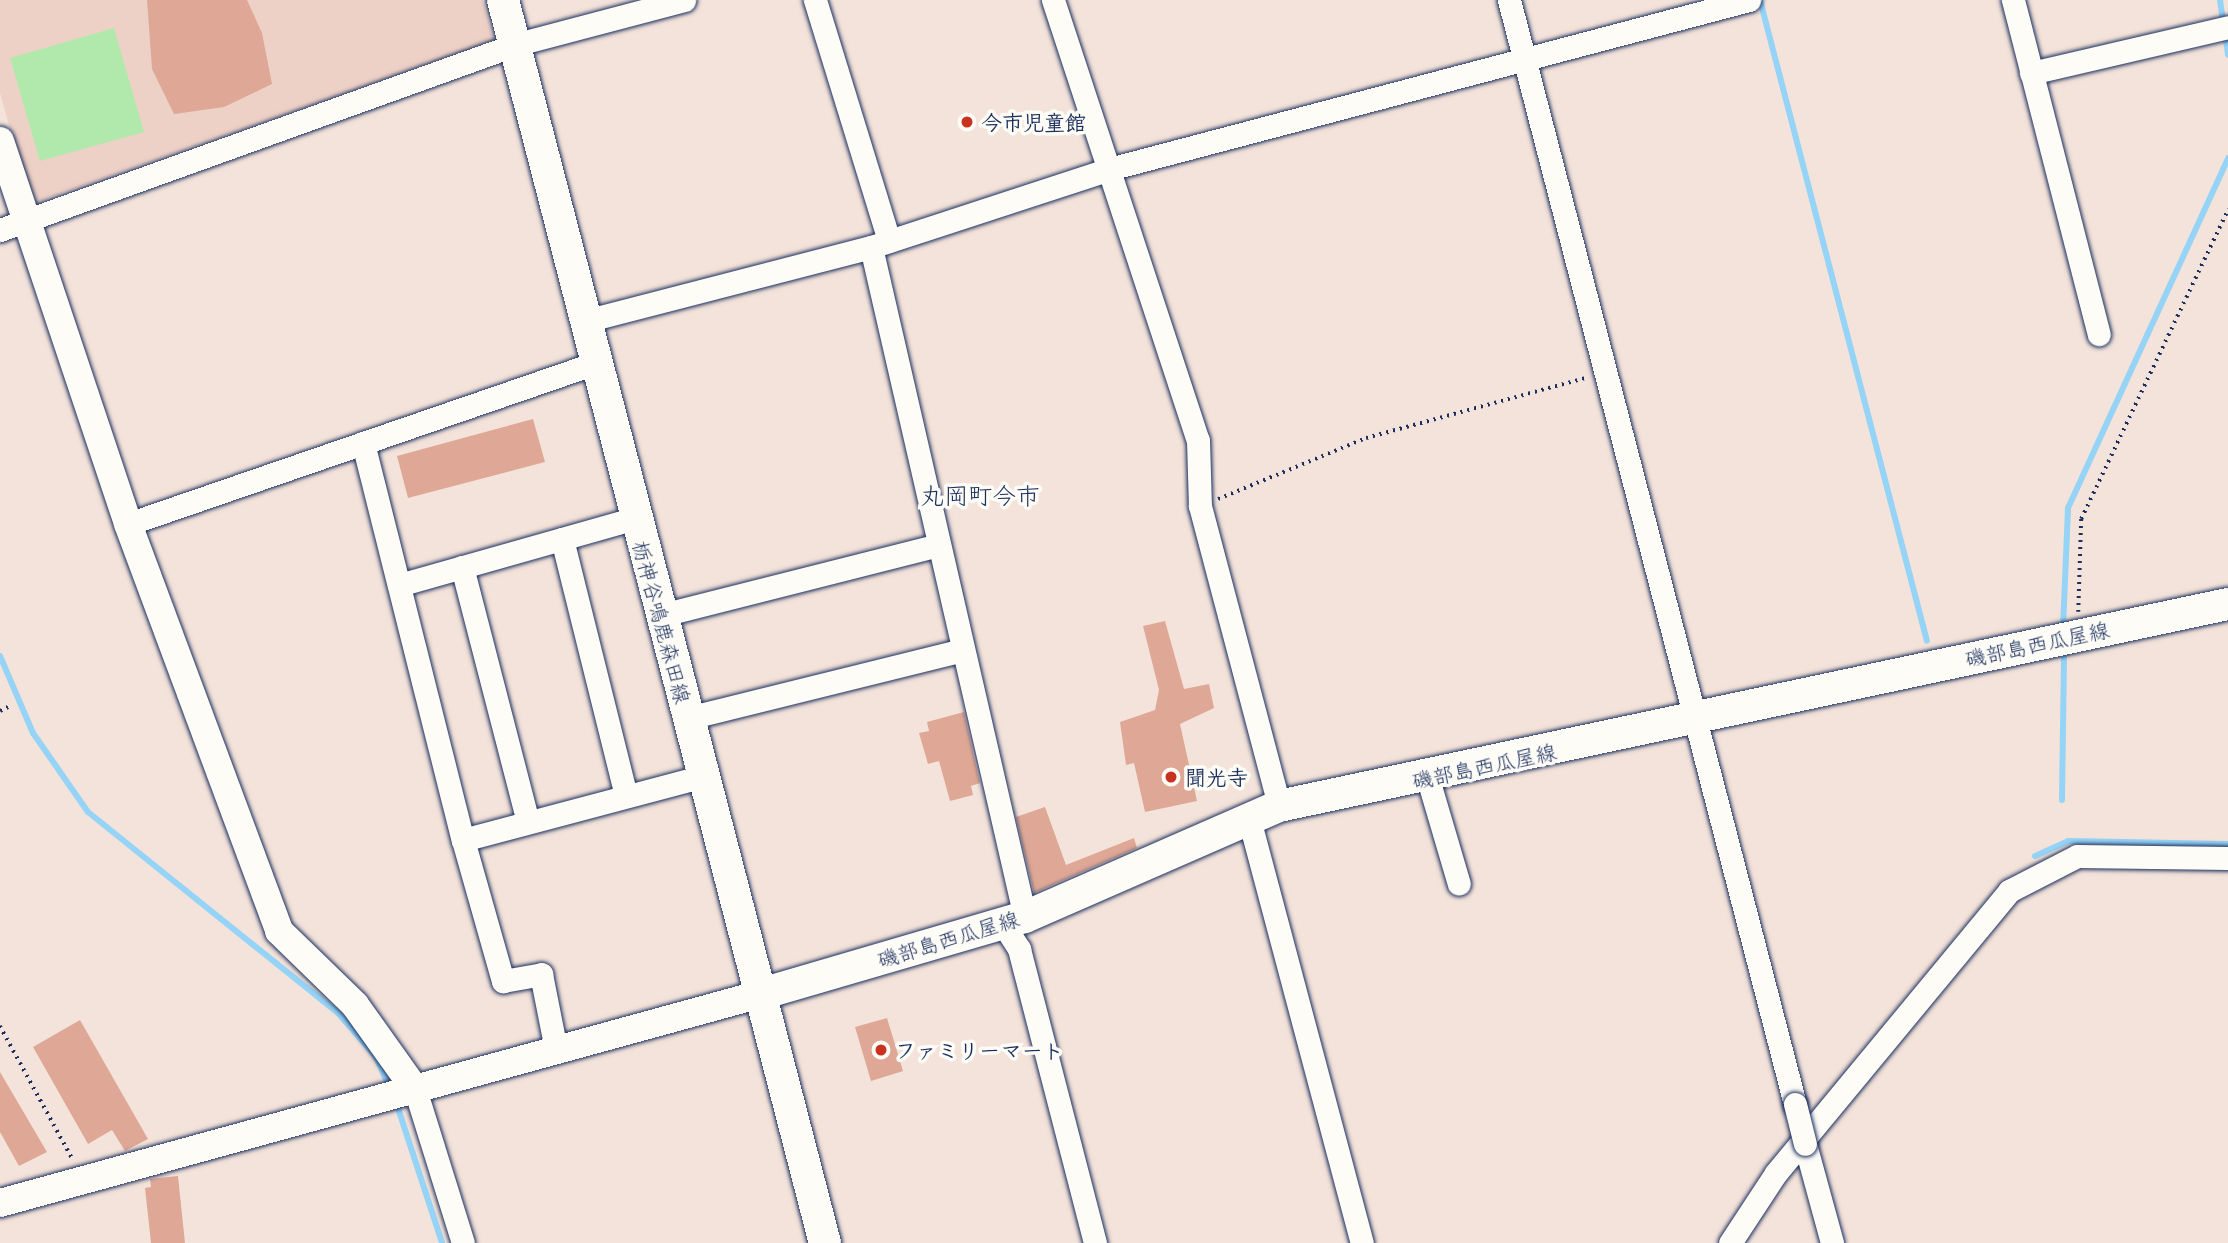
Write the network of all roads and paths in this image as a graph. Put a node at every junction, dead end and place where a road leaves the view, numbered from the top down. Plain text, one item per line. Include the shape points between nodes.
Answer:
1 (502, 0) edge
2 (684, 0) edge
3 (815, 0) edge
4 (1053, 0) edge
5 (1509, 0) edge
6 (1749, 0) edge
7 (2013, 0) edge
8 (2219, 28) edge
9 (514, 45) junction
10 (1524, 58) junction
11 (2031, 73) junction
12 (0, 141) edge
13 (1113, 168) junction
14 (2228, 209) edge
15 (12, 226) edge
16 (880, 244) junction
17 (585, 321) junction
18 (2099, 334) dead end
19 (596, 363) junction
20 (1605, 372) junction
21 (363, 443) junction
22 (1200, 506) junction
23 (636, 519) junction
24 (128, 524) junction
25 (562, 540) junction
26 (938, 545) junction
27 (462, 567) junction
28 (399, 585) junction
29 (2228, 604) edge
30 (658, 616) junction
31 (2064, 637) junction
32 (962, 650) junction
33 (8, 707) dead end
34 (0, 711) edge
35 (688, 718) junction
36 (1696, 720) junction
37 (703, 776) junction
38 (1428, 779) junction
39 (626, 795) junction
40 (1279, 806) junction
41 (1248, 815) junction
42 (528, 822) junction
43 (463, 840) junction
44 (2228, 858) edge
45 (1459, 884) dead end
46 (1014, 921) junction
47 (761, 994) junction
48 (0, 1026) edge
49 (555, 1045) junction
50 (401, 1093) junction
51 (84, 1180) junction
52 (0, 1203) edge
53 (463, 1243) edge
54 (825, 1243) edge
55 (1095, 1243) edge
56 (1362, 1243) edge
57 (1730, 1243) edge
58 (1832, 1243) edge

1 - 9 main road, 栃神谷鳴鹿森田線
2 - 9 street
3 - 16 street
4 - 13 street
5 - 10 street
6 - 10 street
7 - 11 street
8 - 11 street
9 - 15 street
9 - 17 main road, 栃神谷鳴鹿森田線
10 - 13 street
10 - 20 street
11 - 18 street
12 - 15 street
13 - 16 street
13 - 22 street via 1198,440
14 - 31 path via 2081,520
15 - 24 street
16 - 17 street
16 - 26 street
17 - 19 main road, 栃神谷鳴鹿森田線
19 - 21 street
19 - 23 main road, 栃神谷鳴鹿森田線
20 - 22 path via 1366,438
20 - 36 street
21 - 24 street
21 - 28 street
22 - 40 street
23 - 25 street
23 - 30 main road, 栃神谷鳴鹿森田線
24 - 50 street via 279,931 355,1005
25 - 27 street
25 - 39 street
26 - 30 street
26 - 32 street
27 - 28 street
27 - 42 street
28 - 43 street
29 - 31 main road, 磯部島西瓜屋線
30 - 35 main road, 栃神谷鳴鹿森田線
31 - 36 main road, 磯部島西瓜屋線
32 - 35 street
32 - 46 street
33 - 34 path
35 - 37 main road, 栃神谷鳴鹿森田線
36 - 38 main road, 磯部島西瓜屋線
36 - 58 street, bridge
37 - 39 street
37 - 47 main road, 栃神谷鳴鹿森田線
38 - 40 main road, 磯部島西瓜屋線
38 - 45 street
39 - 42 street
40 - 41 main road, 磯部島西瓜屋線
41 - 46 main road, 磯部島西瓜屋線
41 - 56 street
42 - 43 street
43 - 49 street via 503,981 541,974
44 - 57 street via 2077,856 2009,891 1776,1173
46 - 47 main road, 磯部島西瓜屋線
46 - 55 street
47 - 49 street
47 - 54 main road, 栃神谷鳴鹿森田線
48 - 51 path
49 - 50 street
50 - 51 street
50 - 53 street
51 - 52 street

